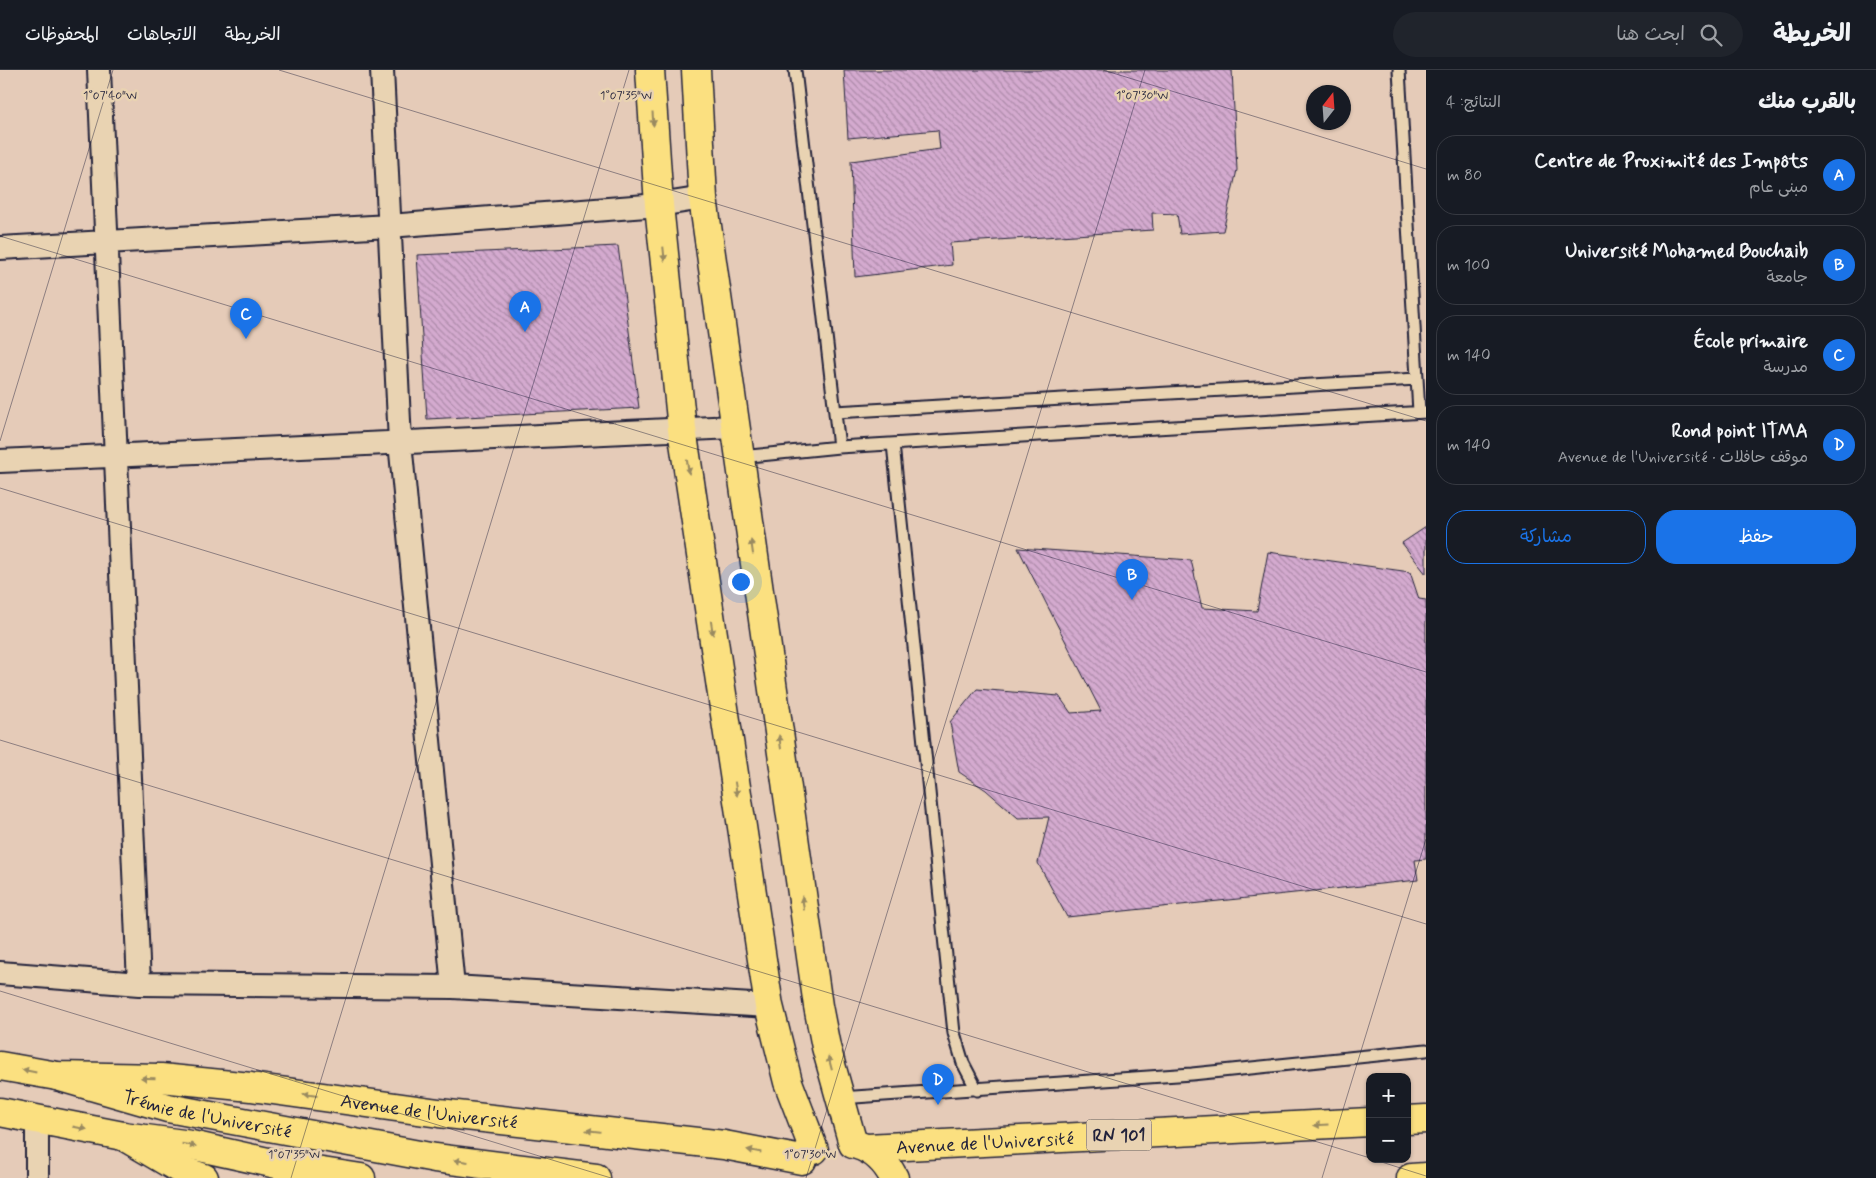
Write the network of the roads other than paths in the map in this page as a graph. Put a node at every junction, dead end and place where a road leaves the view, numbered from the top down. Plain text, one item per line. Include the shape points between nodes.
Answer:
1 (99, 70) edge
2 (382, 70) edge
3 (650, 70) edge
4 (696, 70) edge
5 (795, 70) edge
6 (1399, 70) edge
7 (703, 198) junction
8 (659, 205) junction
9 (390, 226) junction
10 (107, 243) junction
11 (0, 248) edge
12 (1417, 379) junction
13 (835, 412) junction
14 (1422, 412) edge
15 (734, 426) junction
16 (682, 429) junction
17 (400, 442) junction
18 (893, 444) junction
19 (839, 447) junction
20 (116, 456) junction
21 (739, 457) junction
22 (0, 462) edge
23 (0, 973) edge
24 (139, 984) junction
25 (453, 987) junction
26 (769, 1006) junction
27 (1426, 1050) edge
28 (0, 1066) edge
29 (58, 1076) junction
30 (978, 1090) junction
31 (840, 1098) junction
32 (0, 1112) edge
33 (37, 1119) junction
34 (1426, 1119) edge
35 (1411, 1120) edge
36 (1366, 1122) edge
37 (123, 1136) junction
38 (860, 1146) junction
39 (802, 1163) edge
40 (37, 1174) edge
41 (1426, 1177) edge
42 (204, 1178) edge
43 (361, 1178) edge
44 (596, 1178) edge
45 (894, 1178) edge
46 (1411, 1178) edge

1 - 10 street
2 - 9 street
3 -> 8 main road
4 - 7 main road
5 - 13 lane
6 - 12 lane
7 - 8 street
7 - 15 main road
8 - 9 street
8 -> 16 main road
9 - 10 street
9 - 17 street
10 - 11 street
10 - 20 street
12 - 13 lane
12 - 14 lane
13 - 19 lane
14 - 18 lane
15 - 16 street
15 - 21 main road
16 - 17 street
16 -> 26 main road
17 - 20 street
17 - 25 street
18 - 19 lane
18 - 30 lane via 954,1033 963,1063
19 - 21 lane
20 - 22 street
20 - 24 street
31 -> 21 main road via 818,1006
23 - 24 street
24 - 25 street
25 - 26 street
26 - 39 main road via 788,1082
27 - 30 lane via 1192,1074
29 -> 28 main road
39 -> 29 main road, Avenue de l'Université via 724,1145 439,1113 251,1087 161,1078
44 -> 29 main road, Trémie de l'Université via 435,1158 168,1108
30 - 31 lane
31 - 38 main road
32 - 33 main road, Trémie de l'Université
33 -> 37 main road, Trémie de l'Université
33 - 40 street
34 - 35 main road
36 -> 38 main road, Avenue de l'Université / RN 101
37 - 42 main road via 181,1170
37 -> 43 main road, Trémie de l'Université
38 - 39 main road, Avenue de l'Université via 840,1142
38 - 45 main road via 880,1158
41 - 46 main road

